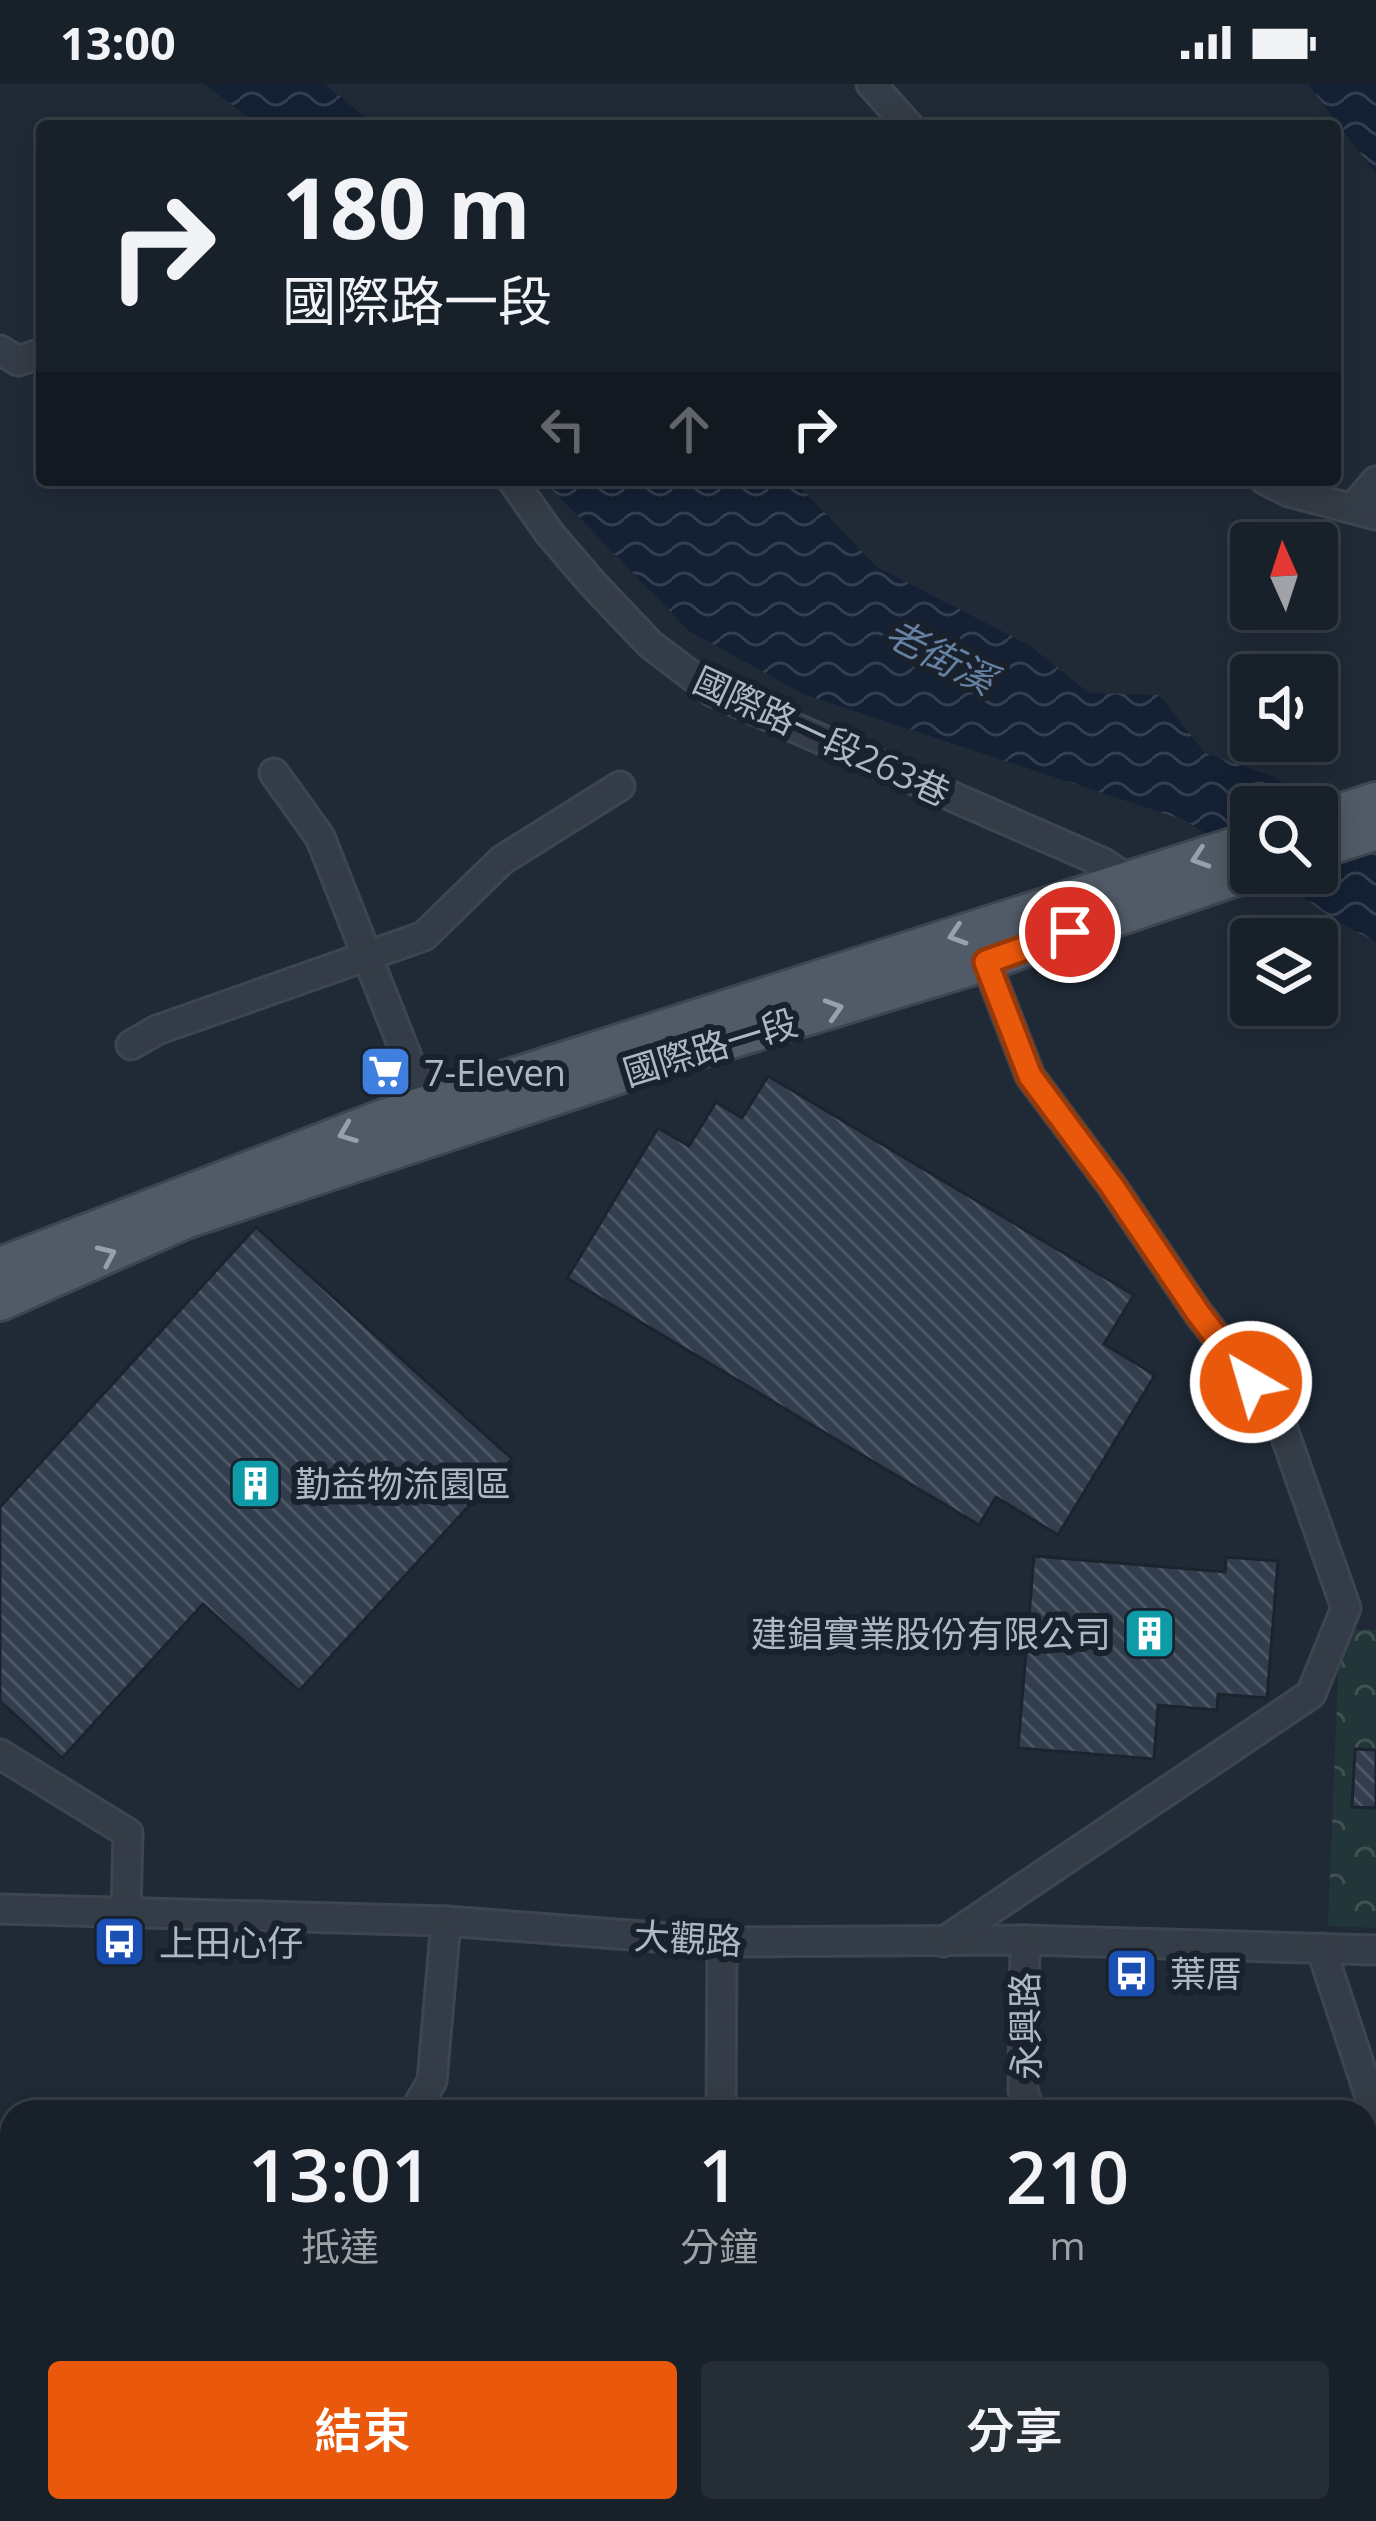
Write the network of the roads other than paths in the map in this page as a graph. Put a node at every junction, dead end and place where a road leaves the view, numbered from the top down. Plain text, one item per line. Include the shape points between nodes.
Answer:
1 (871, 84) edge
2 (904, 120) edge
3 (0, 350) edge
4 (36, 355) edge
5 (1376, 481) edge
6 (516, 486) edge
7 (1278, 486) edge
8 (1365, 512) edge
9 (274, 773) dead end
10 (620, 786) dead end
11 (1376, 801) edge
12 (1338, 813) edge
13 (1376, 831) edge
14 (1338, 843) edge
15 (1230, 850) edge
16 (1230, 875) edge
17 (1144, 886) junction
18 (367, 956) junction
19 (986, 962) junction
20 (130, 1046) dead end
21 (432, 1120) junction
22 (0, 1267) edge
23 (0, 1302) edge
24 (0, 1754) edge
25 (0, 1909) edge
26 (126, 1912) junction
27 (446, 1921) junction
28 (1025, 1940) junction
29 (722, 1942) junction
30 (943, 1942) junction
31 (1321, 1948) junction
32 (1376, 1950) edge
33 (421, 2100) edge
34 (721, 2100) edge
35 (1026, 2100) edge
36 (1371, 2100) edge

1 - 2 street
3 - 4 street via 19,361
5 - 8 street
6 - 17 street, 國際路一段263巷 via 607,599 713,692
7 - 8 street
9 - 18 street via 320,837
10 - 18 street via 502,860 424,936
11 - 12 main road
13 - 14 main road
15 -> 17 main road
16 - 17 main road
17 - 19 main road, 國際路一段
17 -> 21 main road, 國際路一段
18 - 20 street
18 - 21 street
21 -> 19 main road, 國際路一段
19 - 30 street via 1030,1076 1278,1415 1346,1608 1311,1694
21 -> 22 main road, 國際路一段
23 -> 21 main road, 國際路一段
24 - 26 street via 128,1833
25 - 26 street, 大觀路
26 - 27 street, 大觀路
27 - 29 street, 大觀路
27 - 33 street via 432,2081
28 - 30 street, 大觀路
28 - 31 street, 大觀路
28 - 35 street, 永興路
29 - 30 street, 大觀路
29 - 34 street
31 - 32 street, 大觀路
31 - 36 street

